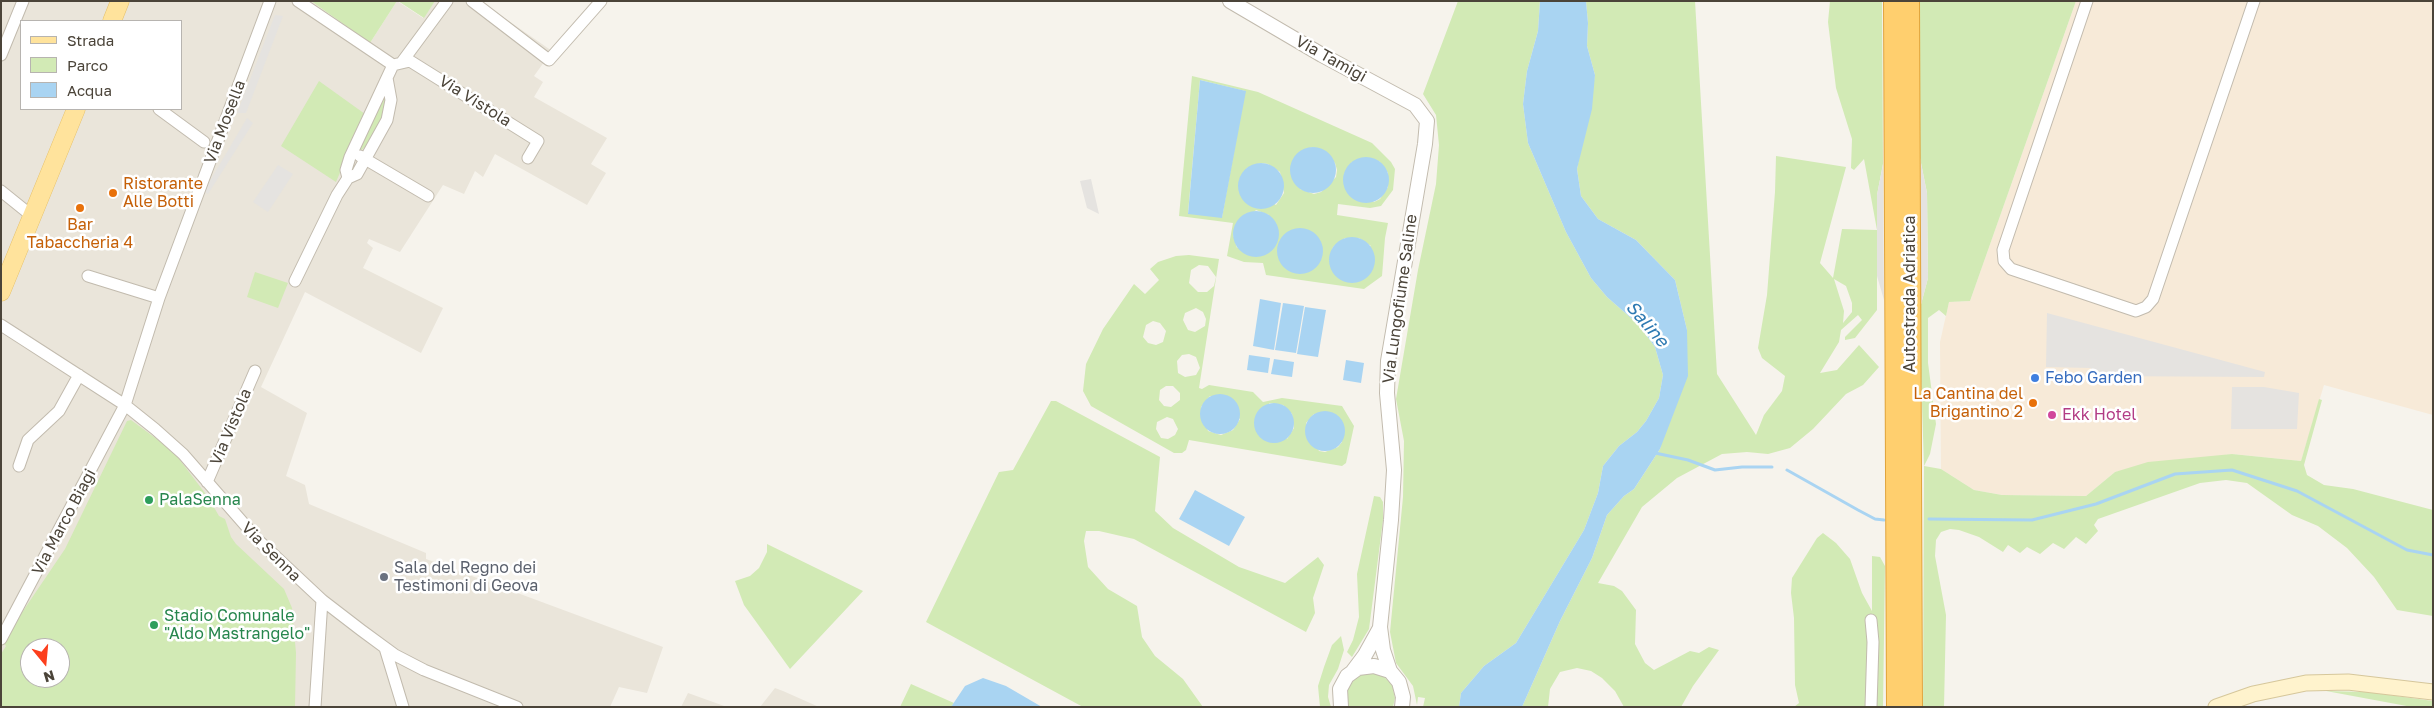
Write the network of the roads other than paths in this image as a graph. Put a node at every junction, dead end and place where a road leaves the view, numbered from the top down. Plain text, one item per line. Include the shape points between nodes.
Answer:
1 (23, 1) edge
2 (120, 1) edge
3 (270, 1) edge
4 (298, 1) edge
5 (448, 1) edge
6 (472, 1) edge
7 (601, 1) edge
8 (1230, 1) edge
9 (1894, 1) edge
10 (1909, 1) edge
11 (2087, 1) edge
12 (2254, 1) edge
13 (112, 20) edge
14 (17, 29) edge
15 (1, 54) edge
16 (397, 63) junction
17 (387, 77) junction
18 (76, 110) edge
19 (160, 110) edge
20 (1427, 121) joint
21 (204, 142) dead end
22 (353, 152) junction
23 (365, 158) junction
24 (528, 158) dead end
25 (348, 178) junction
26 (1, 191) edge
27 (428, 196) dead end
28 (32, 216) junction
29 (88, 276) dead end
30 (295, 281) dead end
31 (1, 292) edge
32 (159, 298) junction
33 (1, 325) edge
34 (255, 371) dead end
35 (79, 375) junction
36 (125, 405) junction
37 (19, 466) dead end
38 (1903, 466) junction
39 (207, 482) junction
40 (1904, 566) junction
41 (322, 600) junction
42 (1871, 620) dead end
43 (1380, 628) junction
44 (3, 633) edge
45 (385, 648) junction
46 (1353, 671) junction
47 (1390, 671) junction
48 (2433, 692) edge
49 (1405, 703) edge
50 (515, 706) edge
51 (315, 707) edge
52 (403, 707) edge
53 (1341, 707) edge
54 (1871, 707) edge
55 (1897, 707) edge
56 (1912, 707) edge
57 (2216, 707) edge

1 - 14 street
2 - 13 main road
3 - 32 street, Via Mosella
4 - 16 street, Via Vistola
5 - 16 street
6 - 7 street via 549,60
8 - 20 street, Via Tamigi via 1416,105
9 - 38 highway, Autostrada Adriatica
10 - 38 highway, Autostrada Adriatica
11 - 12 street via 2002,250 2004,261 2011,269 2136,311 2153,299
14 - 15 street
16 - 17 street
16 - 24 street, Via Vistola via 410,61 538,141
17 - 22 street
17 - 23 street via 391,100 387,120
18 - 28 main road
19 - 21 street
20 - 43 street, Via Lungofiume Saline via 1388,361 1393,483
22 - 23 street
22 - 25 street via 346,170
23 - 25 street via 357,174
23 - 27 street
25 - 30 street
26 - 28 street
28 - 31 main road
29 - 32 street
32 - 36 street, Via Mosella
33 - 35 street, Via Senna
34 - 39 street, Via Vistola
35 - 36 street, Via Senna
35 - 37 street via 59,411 28,440
36 - 39 street, Via Senna via 176,448
36 - 44 street, Via Marco Biagi
38 - 40 highway, Autostrada Adriatica
39 - 41 street, Via Senna via 249,532
40 - 55 highway, Autostrada Adriatica
40 - 56 highway, Autostrada Adriatica
41 - 45 street, Via Senna
41 - 51 street
42 - 54 street
43 - 46 street, Via Lungofiume Saline
43 - 47 street, Via Lungofiume Saline
45 - 50 street, Via Senna via 424,670
45 - 52 street
46 - 47 street via 1363,666 1374,666
46 - 53 street, Via Lungofiume Saline via 1340,689
47 - 49 street, Via Lungofiume Saline via 1400,682
48 - 57 main road via 2348,682 2306,683 2253,694

